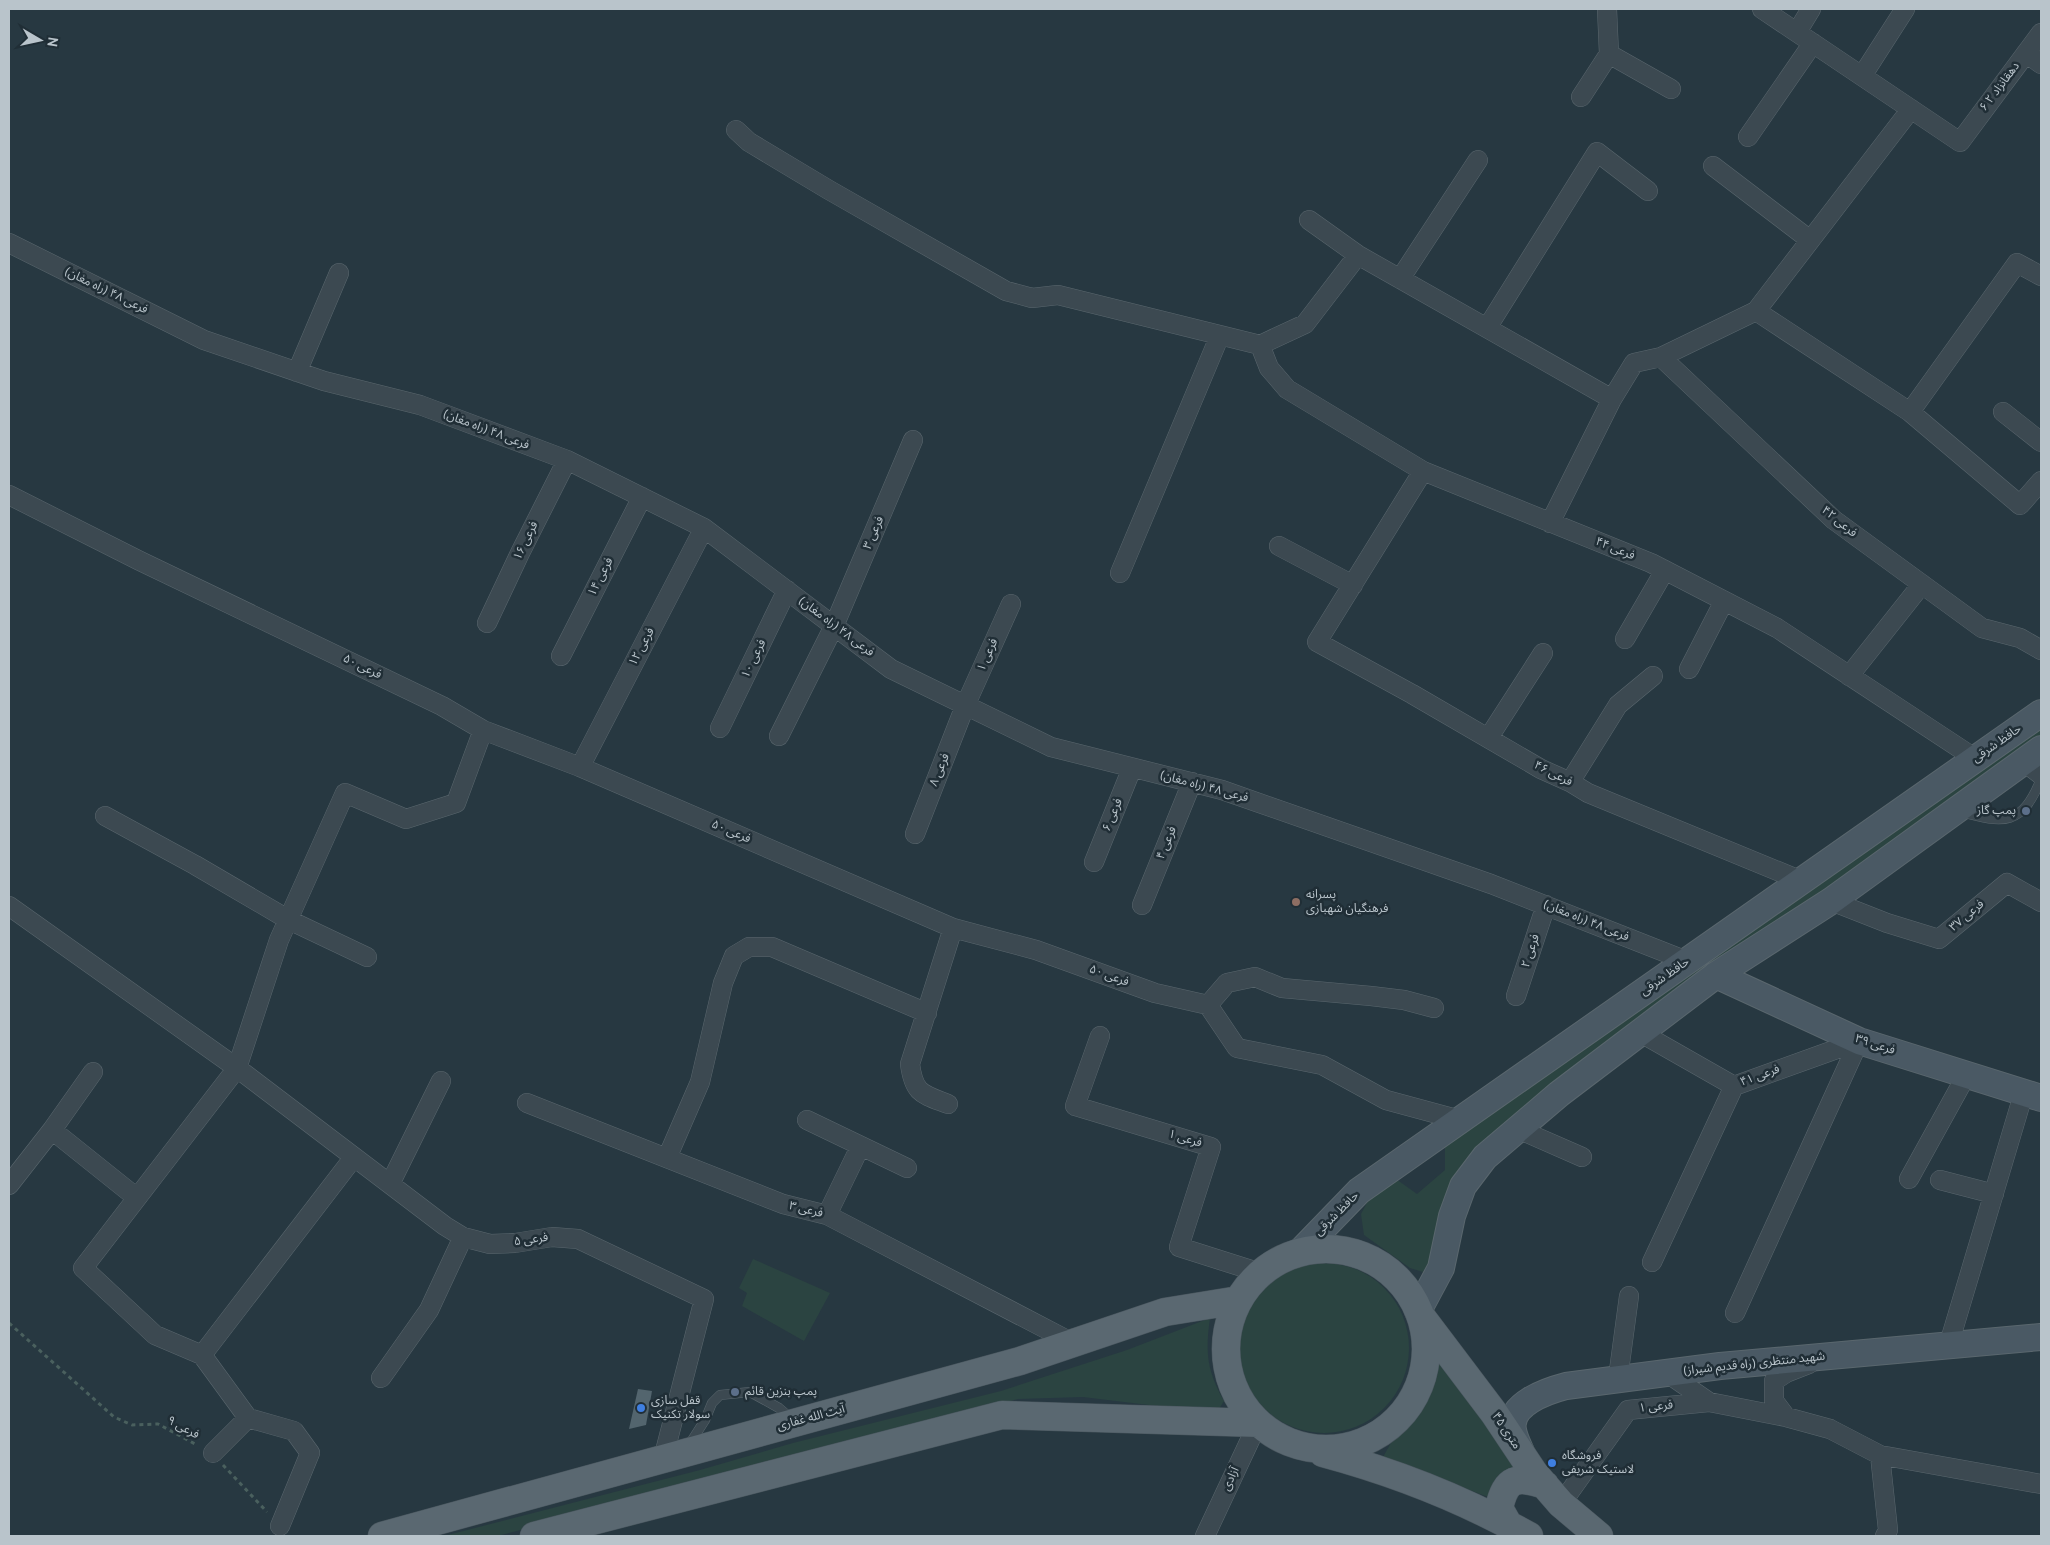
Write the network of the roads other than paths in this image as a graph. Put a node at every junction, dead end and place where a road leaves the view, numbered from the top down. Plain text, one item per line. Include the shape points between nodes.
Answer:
1 (1607, 9) edge
2 (1762, 9) edge
3 (1811, 9) edge
4 (1905, 9) edge
5 (1797, 32) junction
6 (2041, 33) edge
7 (1813, 43) junction
8 (2026, 53) junction
9 (1609, 54) junction
10 (2041, 64) edge
11 (1862, 76) junction
12 (1671, 89) dead end
13 (1581, 97) dead end
14 (1911, 109) junction
15 (736, 130) dead end
16 (1748, 136) dead end
17 (1478, 160) dead end
18 (1713, 166) dead end
19 (1648, 191) dead end
20 (1309, 220) dead end
21 (1810, 240) junction
22 (9, 243) edge
23 (1358, 255) junction
24 (339, 273) dead end
25 (2041, 276) edge
26 (1400, 279) junction
27 (1756, 311) junction
28 (1486, 328) junction
29 (1220, 335) junction
30 (1260, 345) junction
31 (1662, 358) junction
32 (297, 372) junction
33 (1612, 399) junction
34 (1910, 412) junction
35 (2003, 412) dead end
36 (913, 440) dead end
37 (2041, 442) edge
38 (567, 460) junction
39 (1423, 472) junction
40 (2041, 482) edge
41 (9, 495) edge
42 (642, 497) junction
43 (1550, 523) junction
44 (704, 528) junction
45 (1279, 546) dead end
46 (1665, 570) junction
47 (1120, 573) dead end
48 (1922, 584) junction
49 (1352, 585) junction
50 (787, 590) junction
51 (1724, 601) junction
52 (1011, 604) dead end
53 (488, 623) dead end
54 (834, 626) junction
55 (1625, 639) dead end
56 (2041, 650) edge
57 (1543, 653) dead end
58 (561, 656) dead end
59 (1689, 669) dead end
60 (1653, 676) dead end
61 (1849, 676) junction
62 (965, 706) junction
63 (2041, 713) edge
64 (720, 728) dead end
65 (483, 730) junction
66 (779, 736) dead end
67 (1489, 737) junction
68 (1976, 759) junction
69 (2037, 766) edge
70 (580, 767) junction
71 (1132, 768) junction
72 (1192, 782) junction
73 (1570, 782) junction
74 (1956, 810) junction
75 (106, 816) dead end
76 (915, 834) dead end
77 (1094, 862) dead end
78 (1802, 881) junction
79 (1831, 901) junction
80 (2041, 902) edge
81 (1142, 904) dead end
82 (1546, 905) junction
83 (9, 906) edge
84 (289, 920) junction
85 (953, 928) junction
86 (367, 957) dead end
87 (1687, 962) junction
88 (1716, 975) junction
89 (1516, 996) dead end
90 (1208, 1005) junction
91 (1434, 1008) dead end
92 (927, 1013) junction
93 (1641, 1033) junction
94 (1100, 1036) dead end
95 (1859, 1041) junction
96 (237, 1068) junction
97 (93, 1072) dead end
98 (1967, 1074) junction
99 (441, 1081) dead end
100 (1734, 1086) junction
101 (2033, 1095) edge
102 (526, 1103) dead end
103 (948, 1104) dead end
104 (807, 1120) dead end
105 (1460, 1120) junction
106 (1518, 1129) junction
107 (52, 1130) junction
108 (860, 1147) junction
109 (354, 1157) junction
110 (1582, 1157) dead end
111 (667, 1158) junction
112 (907, 1168) dead end
113 (1909, 1179) dead end
114 (1940, 1180) dead end
115 (390, 1184) junction
116 (9, 1185) edge
117 (1994, 1194) junction
118 (137, 1198) junction
119 (827, 1215) junction
120 (463, 1237) junction
121 (1300, 1252) junction
122 (1652, 1262) dead end
123 (1261, 1273) junction
124 (1629, 1296) dead end
125 (1239, 1300) junction
126 (1735, 1313) dead end
127 (1420, 1314) junction
128 (2041, 1337) edge
129 (1073, 1343) junction
130 (1948, 1347) junction
131 (202, 1355) junction
132 (1828, 1357) junction
133 (1667, 1373) junction
134 (381, 1378) dead end
135 (1618, 1378) junction
136 (1710, 1402) junction
137 (1786, 1416) junction
138 (248, 1418) junction
139 (796, 1422) junction
140 (1258, 1422) junction
141 (1308, 1448) junction
142 (213, 1453) road end
143 (1521, 1453) junction
144 (1880, 1455) junction
145 (672, 1456) junction
146 (2041, 1484) edge
147 (1553, 1495) junction
148 (280, 1526) road end
149 (1518, 1530) edge
150 (382, 1536) edge
151 (534, 1536) edge
152 (1205, 1536) edge
153 (1599, 1536) edge
154 (1885, 1536) edge

1 - 9 street
2 - 5 street
3 - 5 street
4 - 11 street
5 - 7 street
6 - 8 street, ۶ دهقانزاد ۲
7 - 11 street
7 - 16 street
8 - 10 street
8 - 14 street, ۶ دهقانزاد ۲ via 1960,142
9 - 12 street
9 - 13 street
11 - 14 street
14 - 21 street
15 - 29 street via 749,142 829,190 1006,291 1032,298 1058,295
17 - 26 street
18 - 21 street
19 - 28 street via 1597,152
20 - 23 street
21 - 27 street
22 - 32 street, فرعی ۴۸ (راه مغان) via 204,340
23 - 26 street
23 - 30 street via 1305,324
24 - 32 street
25 - 34 street via 2017,263
26 - 28 street
27 - 31 street
27 - 34 street
28 - 33 street
29 - 30 street
29 - 47 street
30 - 39 street, فرعی ۴۴ via 1269,368 1287,389
31 - 33 street via 1634,363
31 - 48 street, فرعی ۴۲ via 1834,520
32 - 38 street, فرعی ۴۸ (راه مغان) via 420,405
33 - 43 street
34 - 40 street via 2020,505
35 - 37 street
36 - 54 street, فرعی ۳
38 - 42 street, فرعی ۴۸ (راه مغان)
38 - 53 street, فرعی ۱۶
39 - 43 street, فرعی ۴۴
39 - 49 street
41 - 65 street, فرعی ۵۰ via 442,706
42 - 44 street, فرعی ۴۸ (راه مغان)
42 - 58 street, فرعی ۱۴
43 - 46 street, فرعی ۴۴
44 - 50 street, فرعی ۴۸ (راه مغان)
44 - 70 street, فرعی ۱۲
45 - 49 street
46 - 51 street, فرعی ۴۴
46 - 55 street
48 - 56 street, فرعی ۴۲ via 1982,628 2020,638
48 - 61 street
49 - 67 street, فرعی ۴۶ via 1317,642
50 - 54 street, فرعی ۴۸ (راه مغان)
50 - 64 street, فرعی ۱۰
51 - 59 street
51 - 61 street, فرعی ۴۴ via 1777,628
52 - 62 street, فرعی ۱
54 - 62 street, فرعی ۴۸ (راه مغان) via 891,669
54 - 66 street, فرعی ۳
57 - 67 street
60 - 73 street via 1618,704
61 - 68 street, فرعی ۴۴
62 - 71 street, فرعی ۴۸ (راه مغان) via 1051,747
62 - 76 street, فرعی ۸
63 - 68 main road, حافظ شرقی
65 - 70 street, فرعی ۵۰
65 - 84 street via 456,803 406,818 346,793
67 - 73 street, فرعی ۴۶ via 1541,769
68 - 78 main road, حافظ شرقی
69 - 74 main road
69 - 74 lane via 2034,798 2012,818 2001,822
70 - 85 street, فرعی ۵۰
71 - 72 street, فرعی ۴۸ (راه مغان)
71 - 77 street, فرعی ۶
72 - 81 street, فرعی ۴
72 - 82 street, فرعی ۴۸ (راه مغان)
73 - 78 street, فرعی ۴۶ via 1588,793
74 - 79 main road
75 - 84 street
78 - 87 main road, حافظ شرقی
79 - 80 street, فرعی ۳۷ via 1940,939 2007,883
79 - 88 main road
82 - 87 street, فرعی ۴۸ (راه مغان)
82 - 89 street, فرعی ۲
83 - 96 street, فرعی ۵
84 - 86 street
84 - 96 street via 279,940
85 - 90 street, فرعی ۵۰ via 1036,950 1155,993
85 - 92 street
87 - 105 main road, حافظ شرقی
88 - 93 main road
88 - 95 main road, فرعی ۳۹
90 - 91 street via 1227,983 1255,976 1282,988 1404,1000
90 - 105 street via 1237,1048 1322,1065 1386,1100
92 - 103 street via 910,1064 912,1082 920,1094
92 - 111 street via 772,947 749,947 734,956 723,983 700,1082
93 - 100 street, فرعی ۴۱
93 - 106 main road
94 - 123 street, فرعی ۱ via 1075,1106 1211,1147 1178,1247
95 - 98 main road, فرعی ۳۹
95 - 100 street, فرعی ۴۱
95 - 126 street
96 - 109 street, فرعی ۵
96 - 118 street
97 - 107 street
98 - 101 main road, فرعی ۳۹
98 - 113 street
99 - 115 street
100 - 122 street
101 - 117 street
102 - 111 street, فرعی ۳
104 - 108 street
105 - 121 main road, حافظ شرقی via 1359,1191
106 - 110 street
106 - 127 main road via 1485,1157 1463,1186 1452,1216 1441,1268
107 - 116 street
107 - 118 street
108 - 112 street
108 - 119 street
109 - 115 street, فرعی ۵
109 - 131 street
111 - 119 street, فرعی ۳ via 783,1204
114 - 117 street
115 - 120 street, فرعی ۵
117 - 130 street
118 - 131 street via 83,1268 155,1335
119 - 129 street, فرعی ۳
120 - 134 street via 429,1310
120 - 145 street, فرعی ۵ via 490,1244 552,1237 578,1239 704,1299
121 - 123 main road via 1279,1260
121 - 127 main road via 1330,1249 1360,1254 1387,1269 1408,1291
123 - 125 main road
124 - 135 street
125 - 129 main road, آیت الله غفاری via 1165,1312
125 - 140 main road via 1229,1325 1226,1352 1241,1402
127 - 141 main road via 1427,1352 1420,1386 1402,1416 1375,1437 1342,1449
127 - 143 main road, ۴۵ متری
128 - 130 main road, شهید منتظری (راه قدیم شیراز)
129 - 139 main road, آیت الله غفاری via 1020,1361
130 - 132 main road, شهید منتظری (راه قدیم شیراز)
131 - 138 street
132 - 133 main road, شهید منتظری (راه قدیم شیراز)
132 - 137 street via 1774,1381 1774,1400
133 - 135 main road, شهید منتظری (راه قدیم شیراز)
133 - 136 street
135 - 143 main road, شهید منتظری (راه قدیم شیراز) via 1566,1386 1529,1401 1515,1415 1512,1428
136 - 137 street
136 - 147 street, فرعی ۱ via 1628,1410
137 - 144 street via 1830,1429
138 - 142 street
138 - 148 street via 294,1431 310,1453
139 - 145 main road, آیت الله غفاری
139 - 145 lane via 750,1392 720,1395 712,1403 694,1439
140 - 141 main road via 1281,1439
140 - 151 main road via 1002,1415
140 - 152 street, آزادی
141 - 149 main road via 1371,1466
143 - 147 main road, ۴۵ متری
144 - 146 street
144 - 154 street via 1888,1530
145 - 150 main road, آیت الله غفاری
147 - 149 main road via 1528,1479 1518,1479 1507,1485 1499,1508
147 - 153 main road, ۴۵ متری

